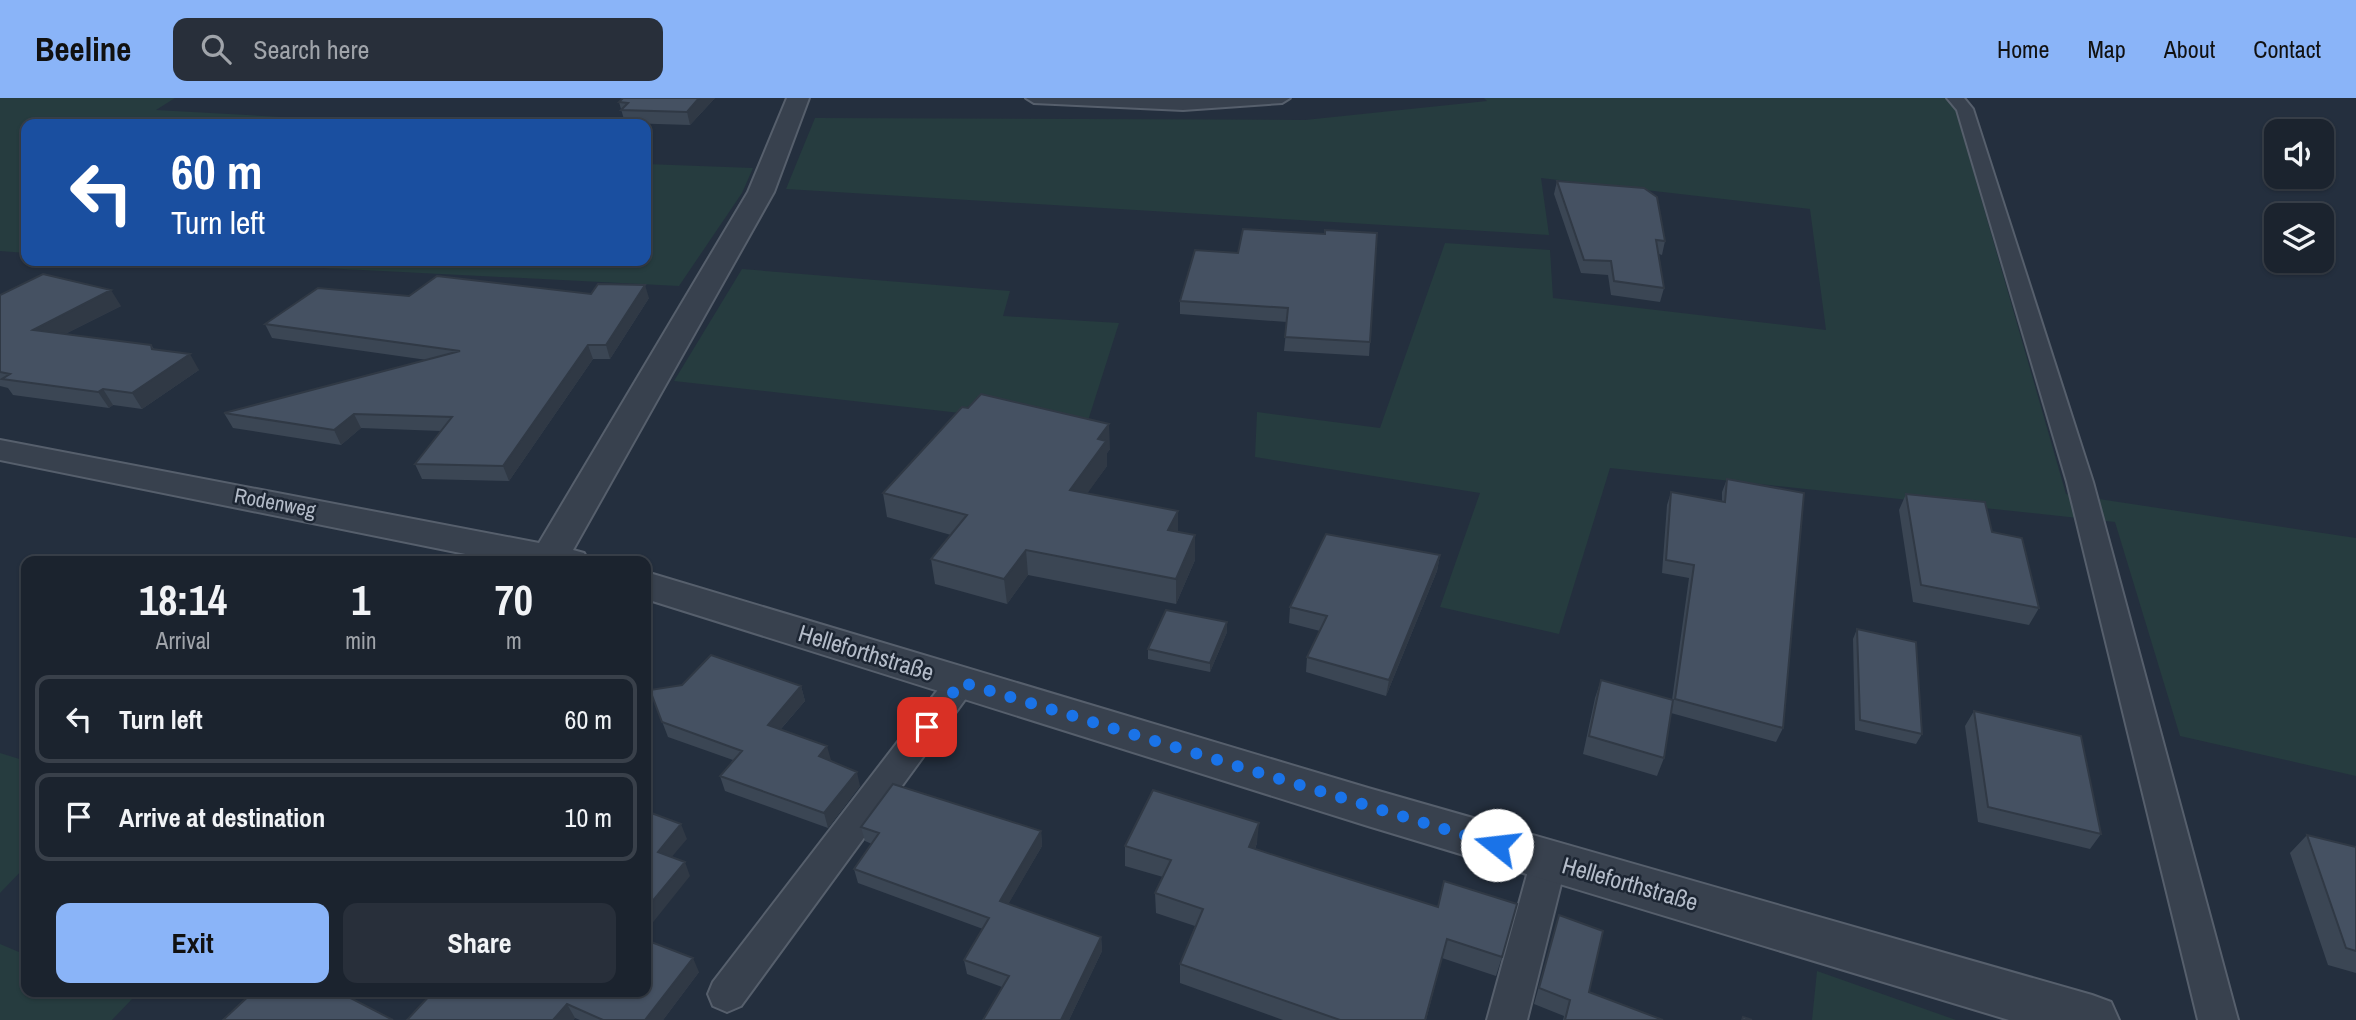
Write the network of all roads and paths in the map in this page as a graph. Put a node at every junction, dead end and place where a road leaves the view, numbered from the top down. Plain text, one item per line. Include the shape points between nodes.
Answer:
1 (798, 98) edge
2 (1034, 98) edge
3 (1282, 98) edge
4 (1955, 98) edge
5 (0, 450) edge
6 (545, 556) edge
7 (562, 556) edge
8 (651, 587) edge
9 (961, 682) junction
10 (1549, 860) junction
11 (727, 994) dead end
12 (1507, 1020) edge
13 (2092, 1020) edge
14 (2218, 1020) edge

1 - 7 street via 761,192
2 - 3 lane via 1182,105
4 - 14 lane via 1965,109 2080,482
5 - 6 street, Rodenweg
8 - 9 street, Helleforthstraße
9 - 10 street, Helleforthstraße
9 - 11 lane
10 - 12 lane
10 - 13 street, Helleforthstraße

